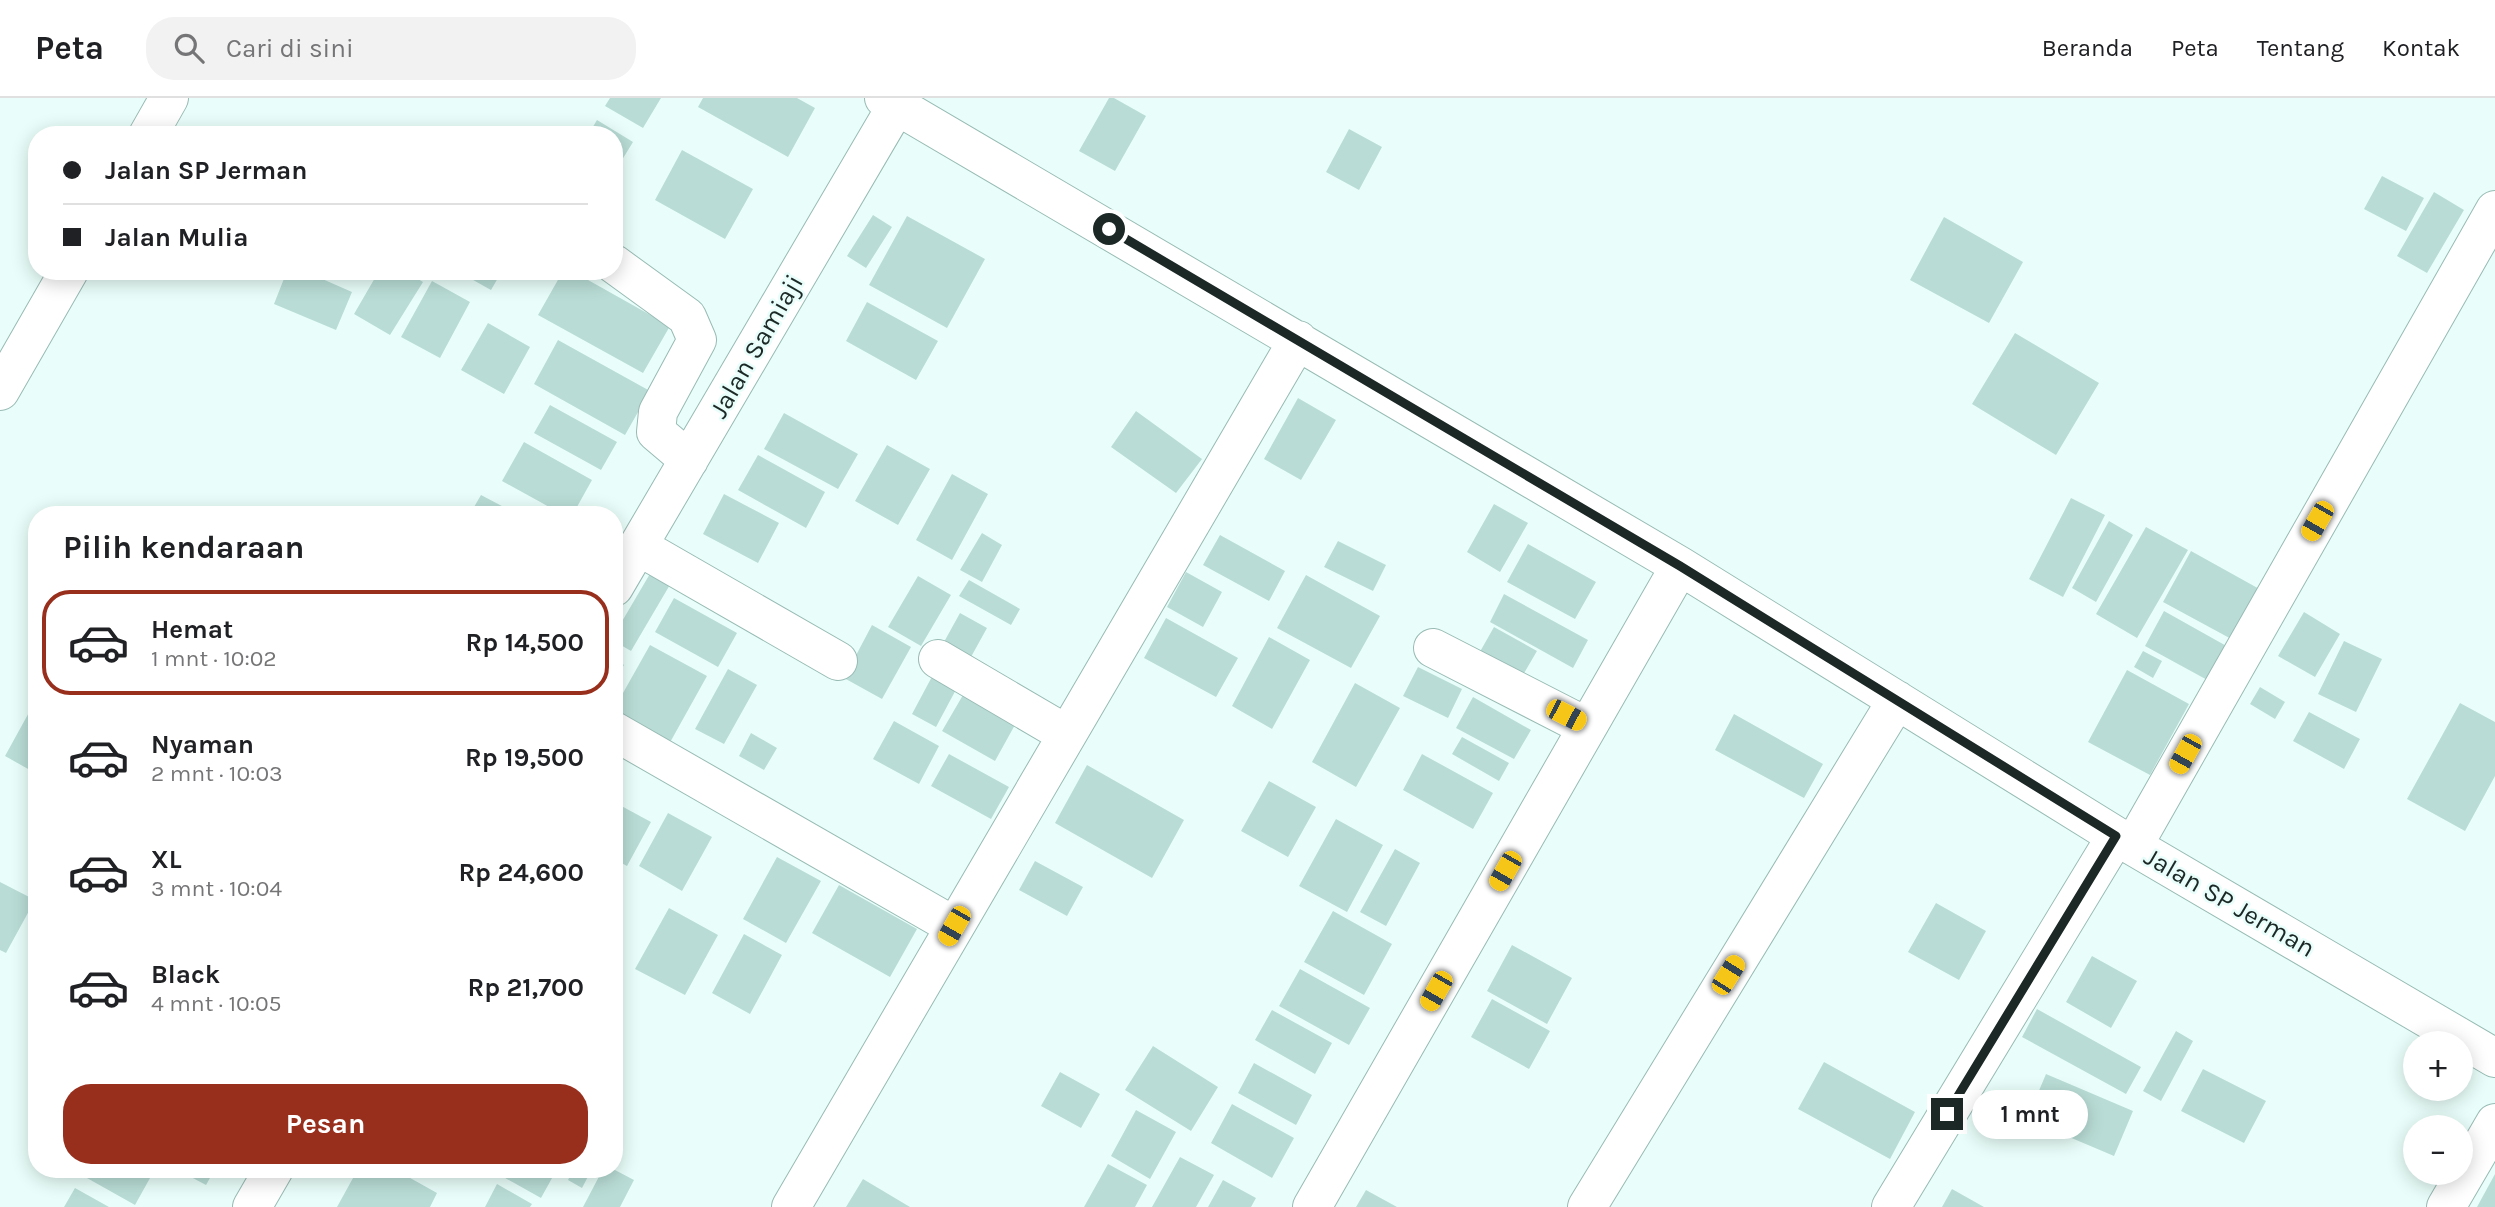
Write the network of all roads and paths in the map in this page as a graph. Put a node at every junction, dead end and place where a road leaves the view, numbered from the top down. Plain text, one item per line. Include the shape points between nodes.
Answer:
1 (169, 98) edge
2 (891, 102) edge
3 (153, 126) edge
4 (2495, 210) edge
5 (623, 271) edge
6 (64, 280) edge
7 (1298, 340) junction
8 (0, 391) edge
9 (689, 460) junction
10 (638, 547) junction
11 (1680, 566) junction
12 (623, 572) edge
13 (1433, 648) dead end
14 (939, 659) dead end
15 (838, 661) dead end
16 (1898, 700) junction
17 (1587, 727) junction
18 (1066, 734) junction
19 (623, 737) edge
20 (2125, 841) junction
21 (954, 926) junction
22 (2495, 1058) edge
23 (2495, 1123) edge
24 (269, 1178) edge
25 (252, 1207) edge
26 (791, 1207) edge
27 (1312, 1207) edge
28 (1587, 1207) edge
29 (1891, 1207) edge
30 (2446, 1207) edge

1 - 3 street
2 - 7 street, Jalan SP Jerman
2 - 9 street, Jalan Samiaji
4 - 20 street
5 - 9 street via 687,317 697,340 658,412 656,432
6 - 8 street
7 - 11 street, Jalan SP Jerman
7 - 18 street
9 - 10 street, Jalan Samiaji
10 - 12 street, Jalan Samiaji
10 - 15 street
11 - 16 street, Jalan SP Jerman
11 - 17 street
13 - 17 street
14 - 18 street
16 - 20 street, Jalan SP Jerman
16 - 28 street
17 - 27 street
18 - 21 street
19 - 21 street
20 - 22 street, Jalan SP Jerman
20 - 29 street
21 - 26 street
23 - 30 street
24 - 25 street

